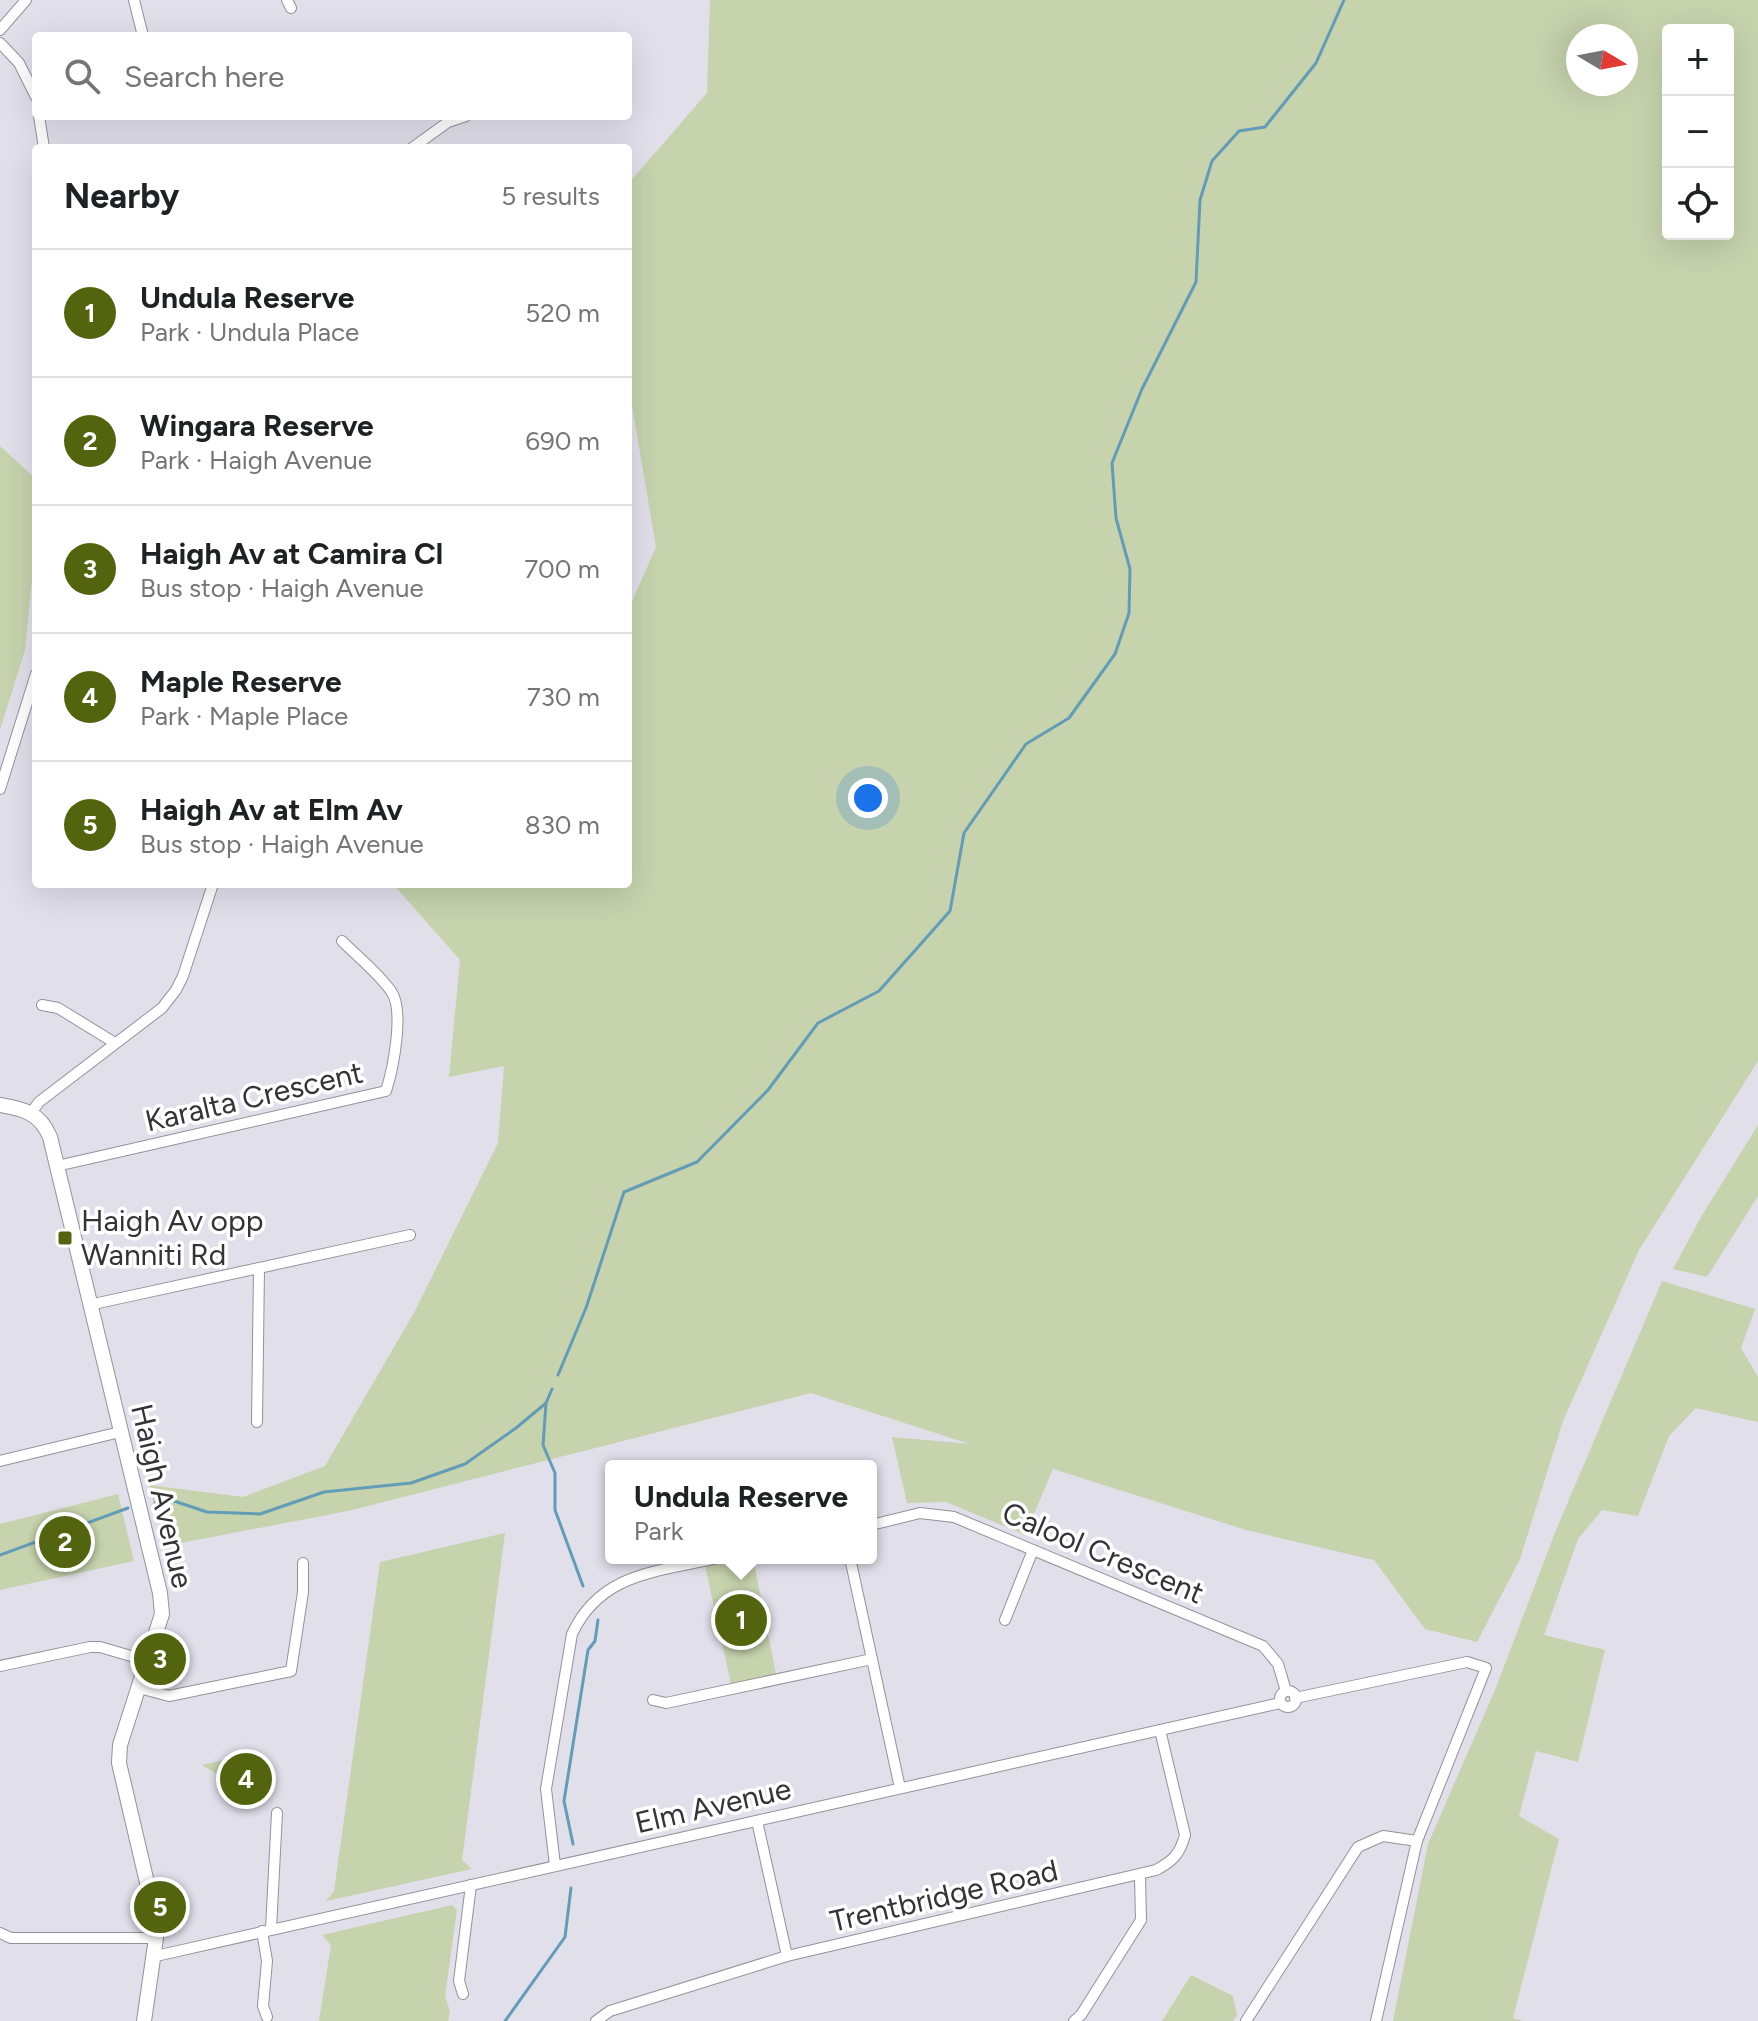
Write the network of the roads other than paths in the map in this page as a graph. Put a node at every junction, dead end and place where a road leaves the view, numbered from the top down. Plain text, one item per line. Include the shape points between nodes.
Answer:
1 (26, 0) edge
2 (134, 0) edge
3 (0, 30) edge
4 (142, 32) edge
5 (0, 43) edge
6 (32, 89) edge
7 (40, 120) edge
8 (454, 120) edge
9 (43, 144) edge
10 (418, 144) edge
11 (32, 687) edge
12 (0, 789) edge
13 (212, 888) edge
14 (342, 941) dead end
15 (42, 1005) dead end
16 (115, 1043) junction
17 (0, 1105) edge
18 (31, 1113) junction
19 (57, 1166) junction
20 (410, 1235) dead end
21 (259, 1268) junction
22 (89, 1305) junction
23 (257, 1422) dead end
24 (120, 1432) junction
25 (0, 1461) edge
26 (877, 1524) edge
27 (1033, 1550) junction
28 (303, 1563) dead end
29 (692, 1564) edge
30 (851, 1564) edge
31 (1005, 1620) dead end
32 (872, 1659) junction
33 (148, 1661) junction
34 (0, 1666) edge
35 (139, 1688) junction
36 (1291, 1694) junction
37 (653, 1700) dead end
38 (1160, 1730) junction
39 (900, 1788) junction
40 (277, 1813) dead end
41 (757, 1821) junction
42 (1417, 1841) junction
43 (555, 1865) junction
44 (1140, 1876) junction
45 (471, 1885) junction
46 (266, 1930) junction
47 (0, 1933) edge
48 (156, 1938) junction
49 (156, 1956) junction
50 (787, 1956) junction
51 (463, 1994) dead end
52 (267, 2017) dead end
53 (144, 2021) edge
54 (596, 2021) edge
55 (1074, 2021) edge
56 (1246, 2021) edge
57 (1376, 2021) edge

1 - 3 street
2 - 4 street
5 - 6 street via 19,63
7 - 9 street
8 - 10 street
11 - 12 street
13 - 16 street via 176,990 162,1008
14 - 19 street, Karalta Crescent via 392,992 398,1006 386,1091
15 - 16 street via 58,1008
16 - 18 street
17 - 18 street
18 - 19 street, Haigh Avenue via 45,1124
19 - 22 street, Haigh Avenue
20 - 21 street
21 - 22 street
21 - 23 street
22 - 24 street, Haigh Avenue
24 - 25 street
24 - 33 street, Haigh Avenue via 162,1606
26 - 27 street, Calool Crescent via 920,1513 954,1517
27 - 31 street
27 - 36 street, Calool Crescent via 1263,1646
28 - 35 street via 291,1671 169,1696
29 - 43 street via 636,1577 597,1596 572,1634 546,1789
30 - 32 street
32 - 37 street via 666,1703
32 - 39 street
33 - 34 street via 90,1647
33 - 35 street, Haigh Avenue
35 - 48 street, Haigh Avenue via 119,1763
36 - 38 street, Elm Avenue via 1296,1701 1290,1707 1280,1703
36 - 42 street via 1467,1662 1486,1668
38 - 39 street, Elm Avenue
38 - 44 street, Trentbridge Road via 1185,1835 1173,1861
39 - 41 street, Elm Avenue
40 - 46 street
41 - 43 street, Elm Avenue
41 - 50 street
42 - 56 street via 1383,1836 1358,1847
42 - 57 street
43 - 45 street, Elm Avenue
44 - 50 street, Trentbridge Road
44 - 55 street via 1141,1920
45 - 46 street, Elm Avenue
45 - 51 street via 459,1981
46 - 49 street, Elm Avenue
46 - 52 street
47 - 48 street via 11,1938
48 - 49 street, Haigh Avenue
49 - 53 street, Haigh Avenue
50 - 54 street, Trentbridge Road via 610,2011

